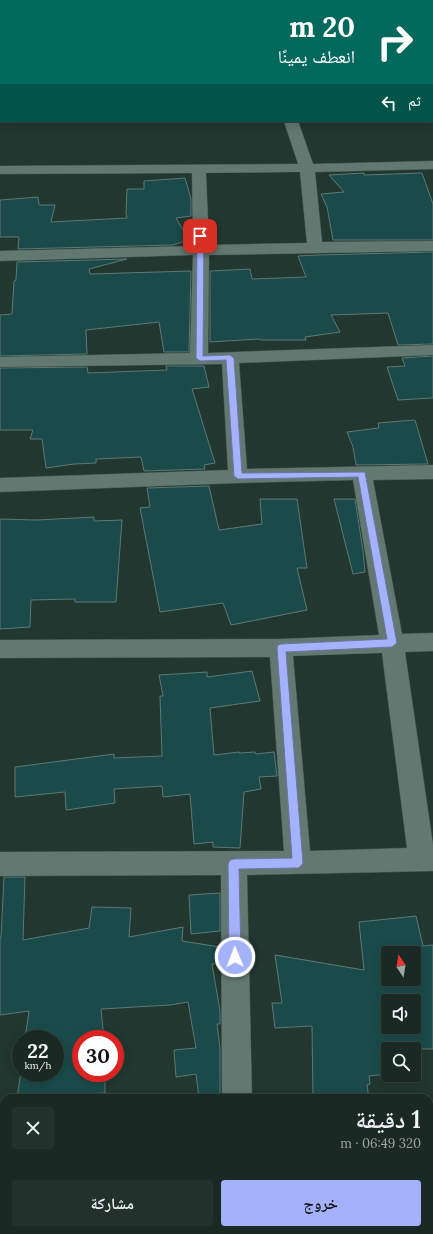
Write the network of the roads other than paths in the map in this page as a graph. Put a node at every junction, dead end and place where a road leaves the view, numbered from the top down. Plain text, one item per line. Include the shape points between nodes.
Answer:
1 (291, 122) edge
2 (433, 165) edge
3 (199, 168) junction
4 (307, 168) junction
5 (0, 170) edge
6 (433, 246) edge
7 (315, 247) junction
8 (201, 250) junction
9 (0, 256) edge
10 (433, 350) edge
11 (200, 358) junction
12 (230, 358) junction
13 (0, 362) edge
14 (433, 472) edge
15 (362, 474) junction
16 (238, 476) junction
17 (0, 485) edge
18 (433, 642) edge
19 (392, 643) junction
20 (281, 648) junction
21 (0, 649) edge
22 (428, 859) edge
23 (298, 863) junction
24 (0, 864) edge
25 (234, 864) junction
26 (237, 1094) edge

1 - 4 street
2 - 4 street
3 - 4 street
3 - 5 street
3 - 8 street
4 - 7 street
6 - 7 street
7 - 8 street
8 - 9 street
8 - 11 street
10 - 12 street
11 - 12 street
11 - 13 street
12 - 16 street
14 - 15 street
15 - 16 street
15 - 19 street
16 - 17 street
18 - 19 street
19 - 20 street
19 - 22 street
20 - 21 street
20 - 23 street
22 - 23 street
23 - 25 street
24 - 25 street
25 - 26 street

